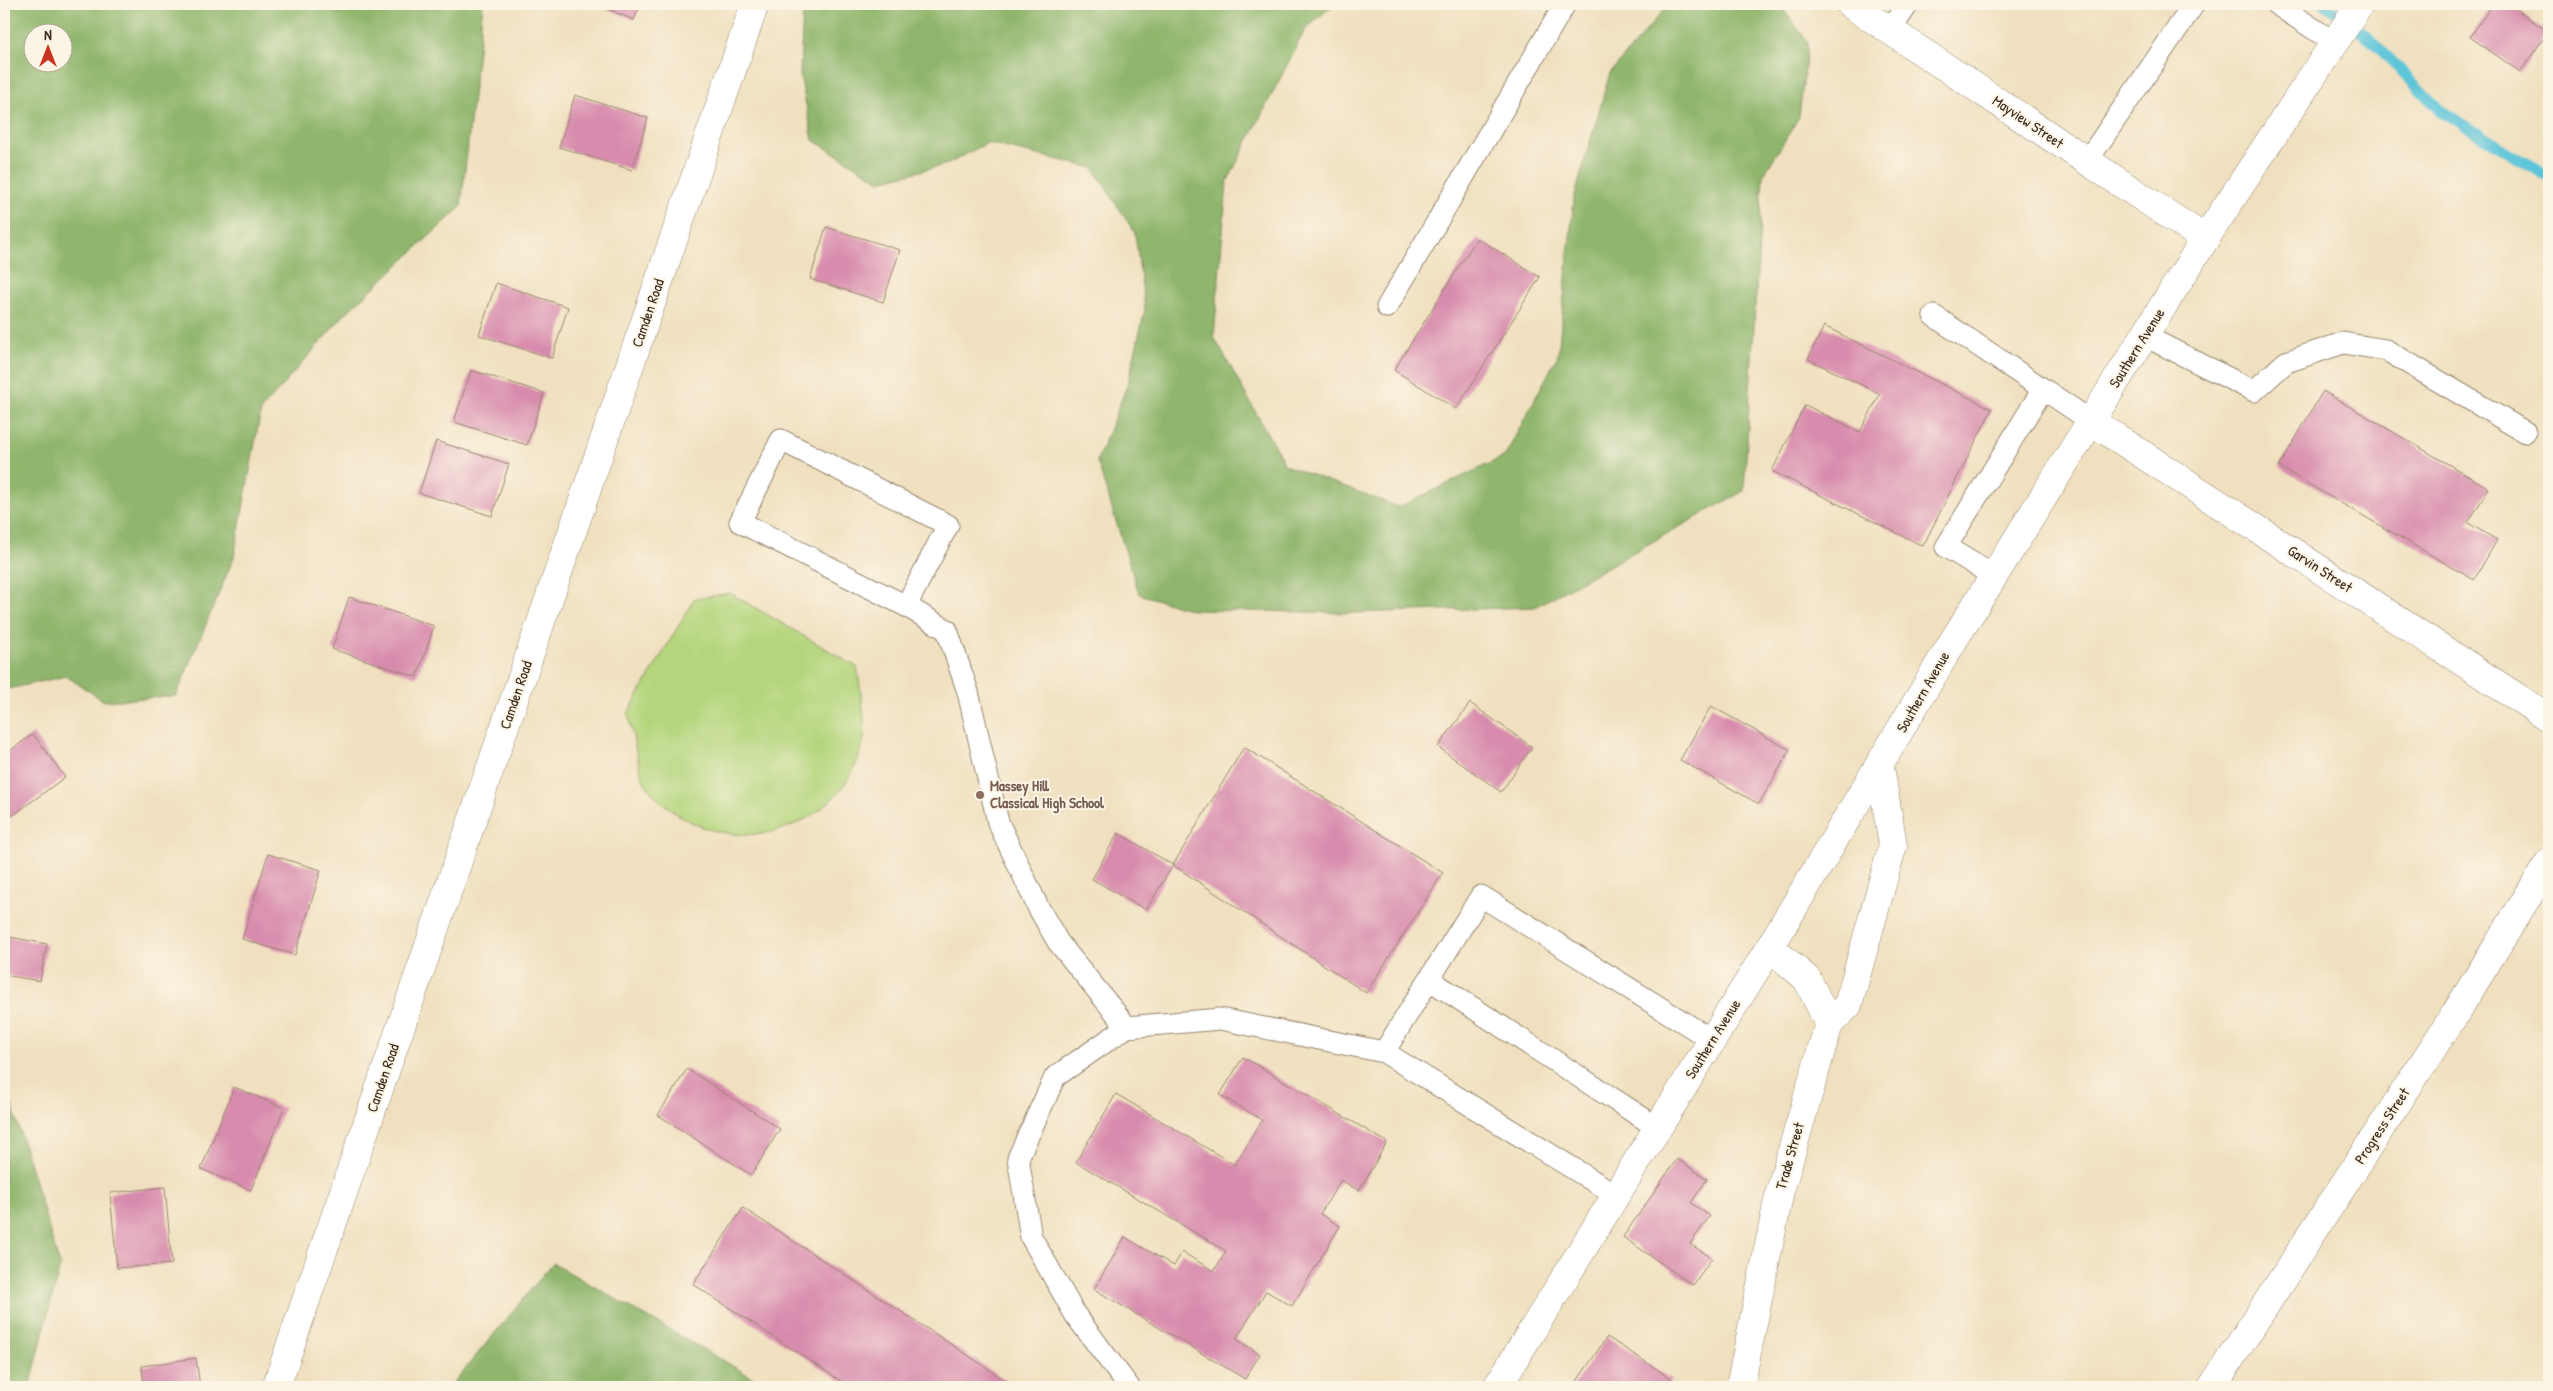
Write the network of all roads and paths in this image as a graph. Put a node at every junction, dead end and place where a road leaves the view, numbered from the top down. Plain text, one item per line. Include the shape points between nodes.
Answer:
1 (755, 4) edge
2 (1566, 4) edge
3 (1850, 4) edge
4 (1908, 4) edge
5 (2194, 4) edge
6 (2276, 4) edge
7 (2360, 4) edge
8 (1890, 31) junction
9 (2335, 42) junction
10 (2087, 161) junction
11 (2206, 239) junction
12 (1387, 307) dead end
13 (1934, 316) dead end
14 (2145, 336) junction
15 (2042, 389) junction
16 (2091, 421) junction
17 (2525, 432) dead end
18 (1994, 576) junction
19 (906, 606) junction
20 (2549, 718) edge
21 (1880, 767) junction
22 (2549, 862) edge
23 (1770, 947) junction
24 (1430, 980) junction
25 (1829, 1024) junction
26 (1127, 1027) junction
27 (1712, 1040) junction
28 (1384, 1052) junction
29 (1658, 1128) junction
30 (1616, 1195) junction
31 (276, 1387) edge
32 (1129, 1387) edge
33 (1497, 1387) edge
34 (1740, 1387) edge
35 (2212, 1387) edge

1 - 31 street, Camden Road
2 - 12 lane
3 - 8 street, Mayview Street
4 - 8 lane
5 - 10 lane
6 - 9 lane
7 - 9 street, Southern Avenue
8 - 10 street, Mayview Street
9 - 11 street, Southern Avenue
10 - 11 street, Mayview Street
11 - 14 street, Southern Avenue
13 - 15 lane
14 - 16 street, Southern Avenue
14 - 17 lane via 2254,391 2286,362 2343,343 2386,350
15 - 16 lane
15 - 18 lane via 1946,547
16 - 18 street, Southern Avenue
16 - 20 street, Garvin Street
18 - 21 street, Southern Avenue
19 - 19 lane via 948,525 781,440 740,522
19 - 26 lane via 947,630 968,692 998,822 1038,908 1058,942
21 - 23 street, Southern Avenue
21 - 25 street via 1893,845 1848,1005
22 - 35 street, Progress Street
23 - 25 street via 1807,979
23 - 27 street, Southern Avenue
24 - 27 lane via 1481,896
24 - 28 lane
24 - 29 lane
25 - 34 street, Trade Street via 1780,1190
26 - 28 lane via 1220,1019
26 - 32 lane via 1056,1077 1018,1158 1031,1237 1076,1316
27 - 29 street, Southern Avenue
28 - 30 lane
29 - 30 street, Southern Avenue
30 - 33 street, Southern Avenue

